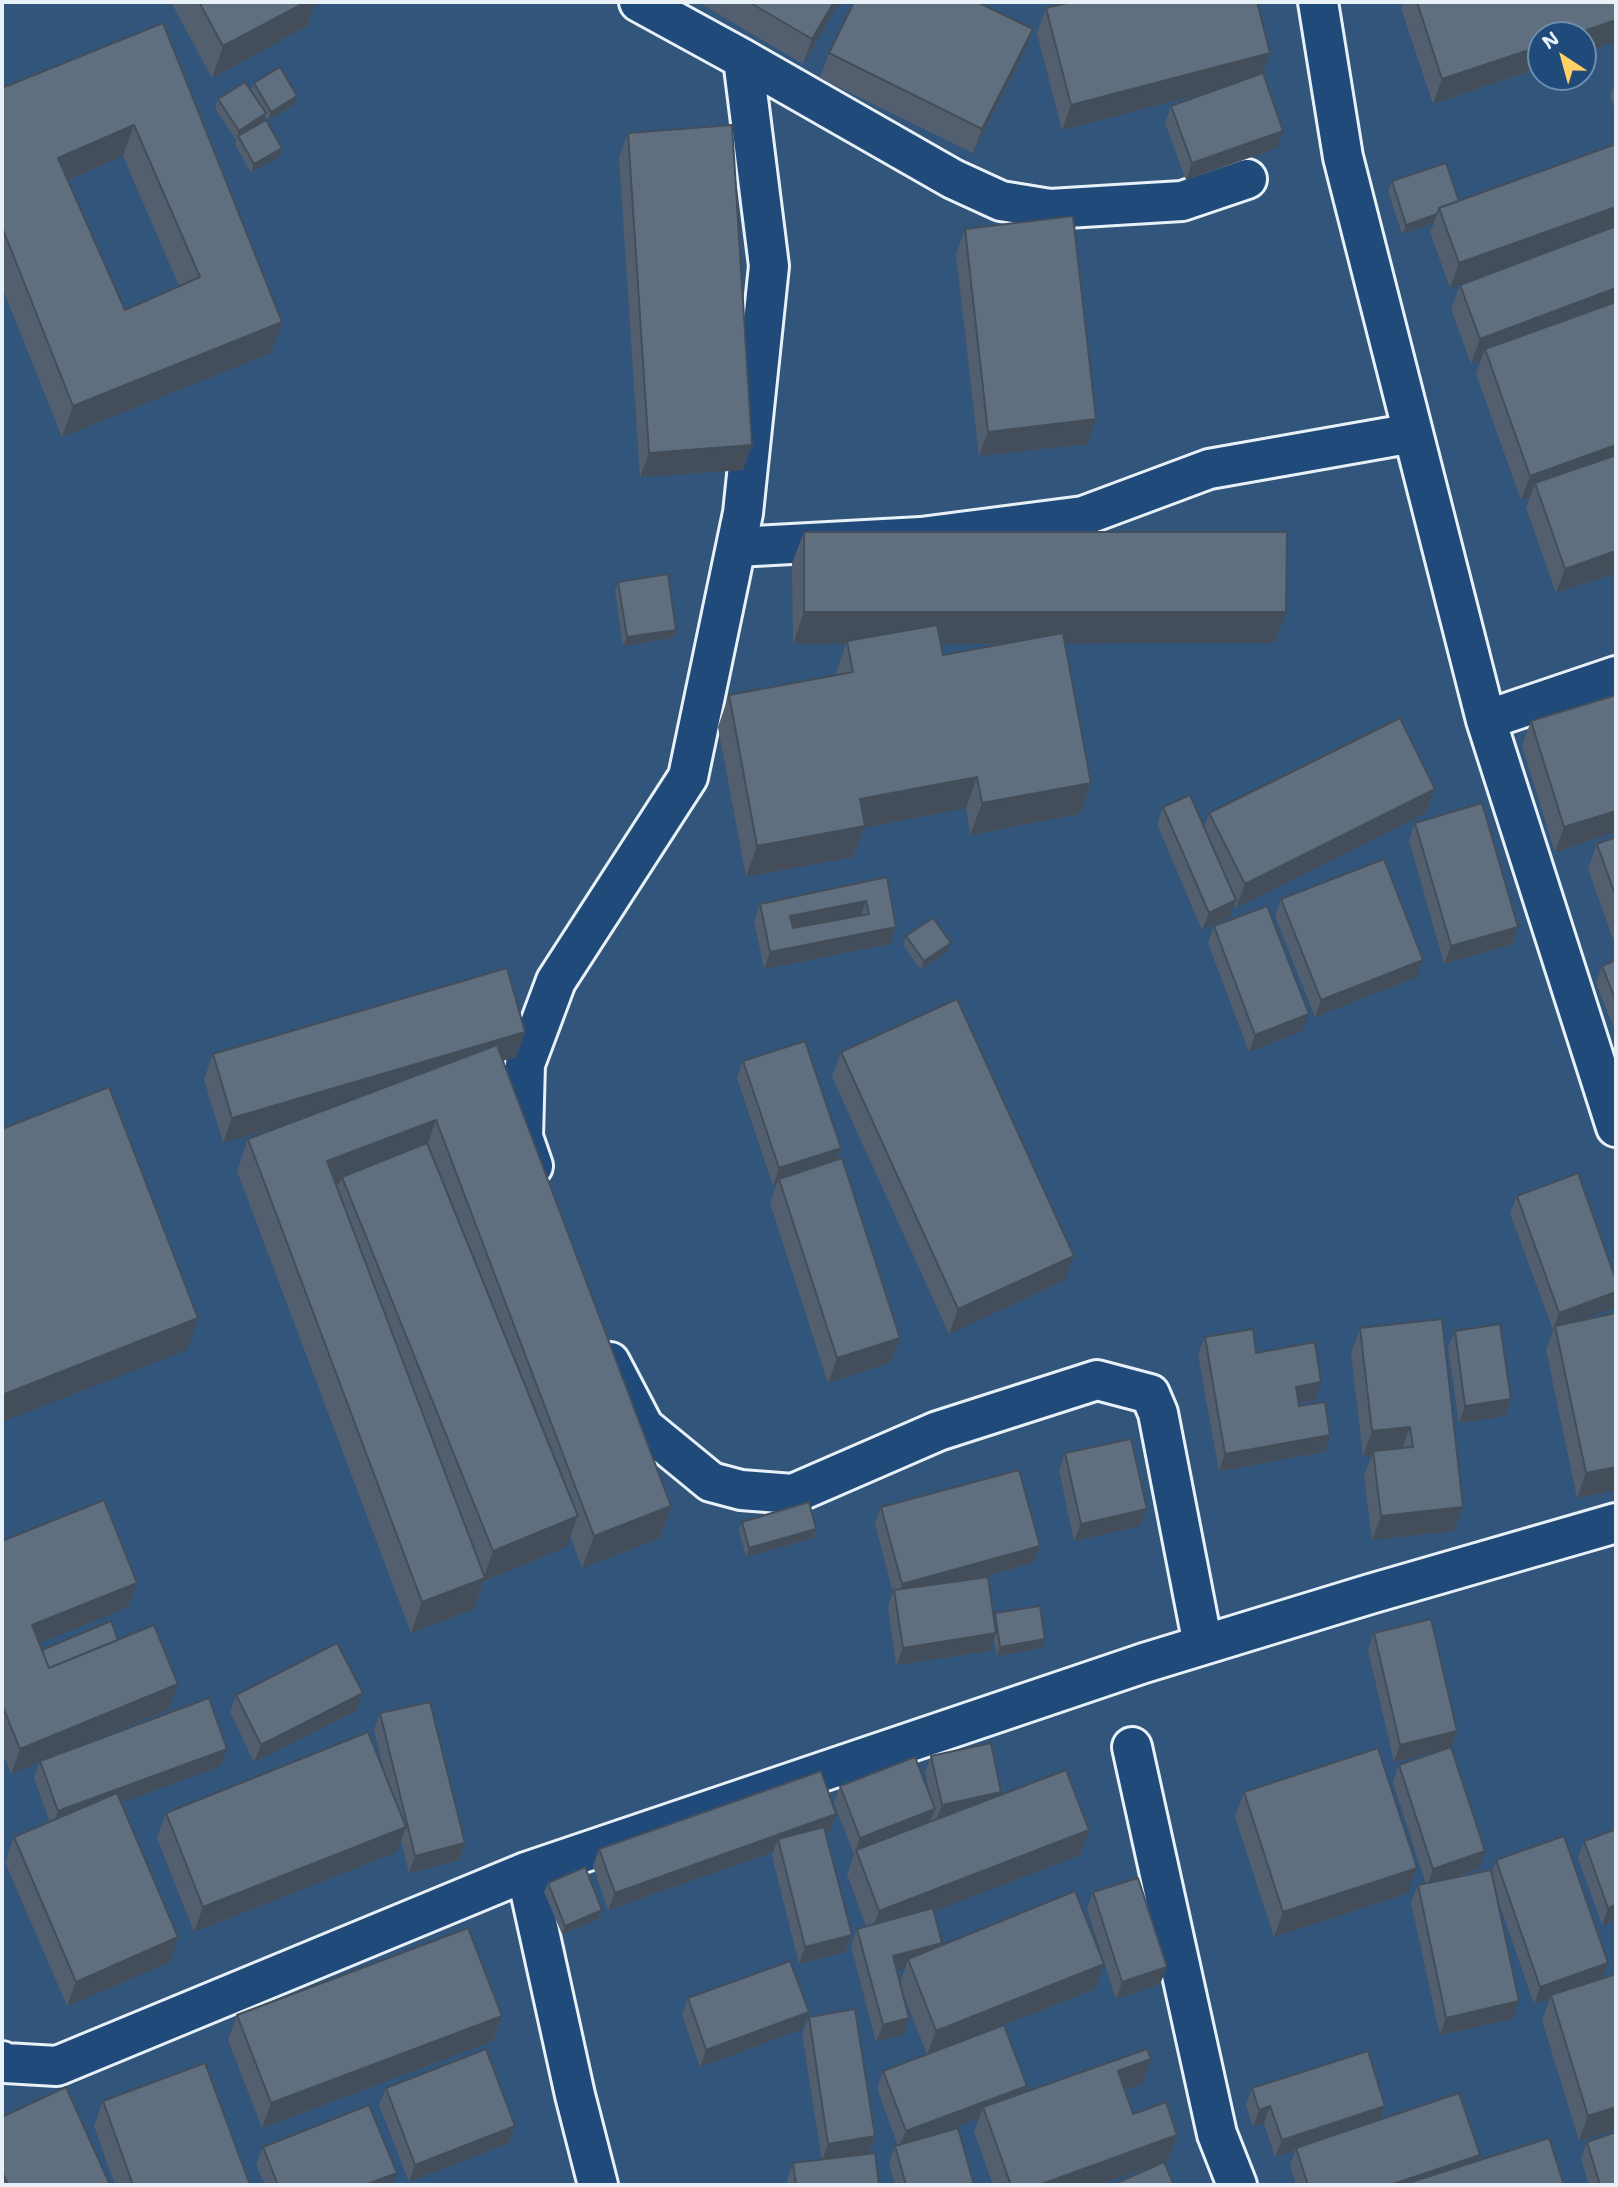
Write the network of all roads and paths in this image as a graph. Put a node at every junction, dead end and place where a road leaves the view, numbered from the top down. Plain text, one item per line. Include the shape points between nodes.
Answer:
1 (639, 2) edge
2 (1318, 2) edge
3 (743, 59) junction
4 (1247, 179) dead end
5 (1413, 433) junction
6 (736, 547) junction
7 (1616, 676) edge
8 (1486, 720) junction
9 (1616, 1127) edge
10 (546, 1200) edge
11 (598, 1337) edge
12 (1616, 1523) edge
13 (1203, 1645) junction
14 (1132, 1747) dead end
15 (526, 1872) junction
16 (2, 2061) edge
17 (598, 2185) edge
18 (1237, 2185) edge

1 - 3 street
2 - 5 street via 1343,157
3 - 4 street via 953,179 1001,201 1050,209 1182,201
3 - 6 street via 769,266
5 - 6 street via 1209,469 1083,516 921,537
5 - 8 street
6 - 10 street via 688,777 556,981 525,1064 523,1137
7 - 8 street
8 - 9 street
11 - 13 street via 645,1427 711,1482 741,1490 793,1494 938,1431 1097,1380 1150,1394 1158,1413
12 - 13 street
13 - 15 street
14 - 18 street via 1217,2134
15 - 16 street via 57,2066
15 - 17 street

